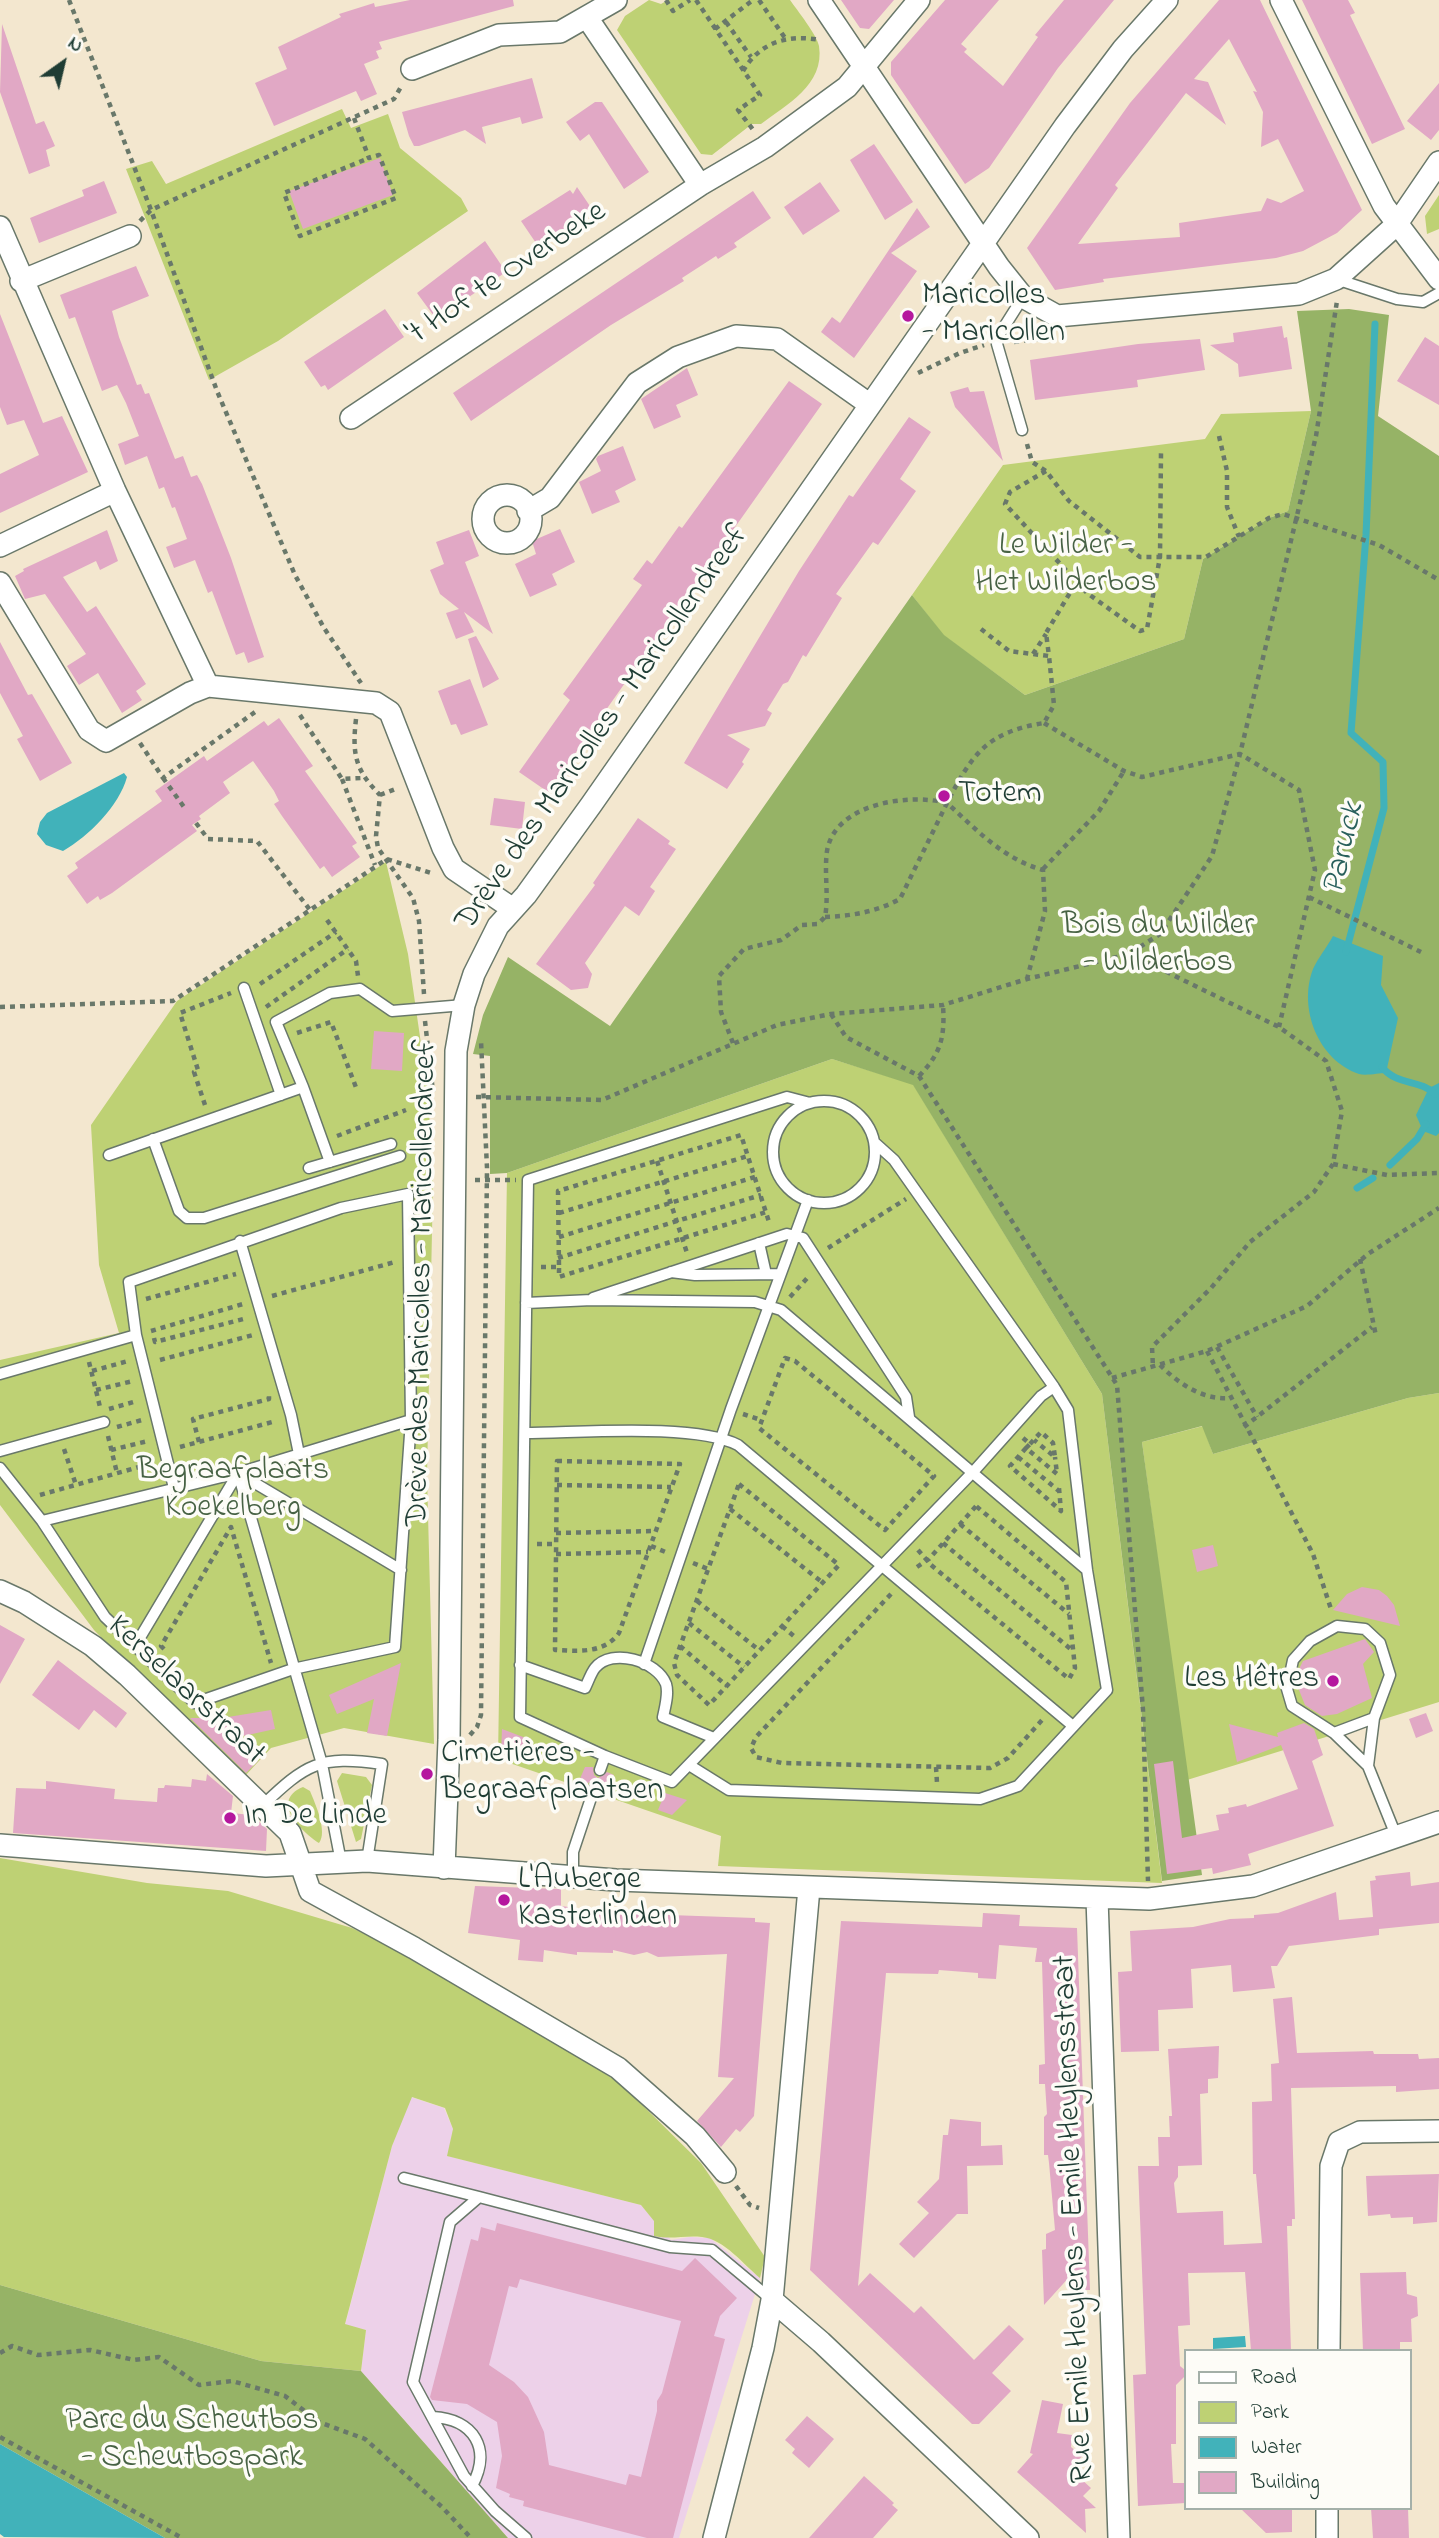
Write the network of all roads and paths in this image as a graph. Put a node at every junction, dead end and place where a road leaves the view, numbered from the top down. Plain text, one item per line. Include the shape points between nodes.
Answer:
1 (69, 0) edge
2 (616, 0) edge
3 (666, 0) edge
4 (690, 0) edge
5 (696, 0) edge
6 (753, 0) edge
7 (759, 0) edge
8 (819, 0) edge
9 (919, 0) edge
10 (1167, 0) edge
11 (1281, 0) edge
12 (588, 19) junction
13 (726, 22) junction
14 (715, 29) junction
15 (785, 38) junction
16 (822, 40) dead end
17 (751, 57) junction
18 (863, 66) junction
19 (412, 69) joint
20 (743, 71) junction
21 (354, 118) junction
22 (765, 147) junction
23 (369, 158) junction
24 (1439, 162) edge
25 (700, 185) junction
26 (151, 210) junction
27 (1396, 225) junction
28 (0, 227) edge
29 (130, 236) dead end
30 (982, 243) junction
31 (1336, 279) junction
32 (1439, 279) edge
33 (21, 281) junction
34 (1439, 293) edge
35 (1023, 297) junction
36 (869, 404) junction
37 (351, 418) dead end
38 (1022, 430) joint
39 (1219, 436) dead end
40 (1161, 452) dead end
41 (1046, 471) junction
42 (115, 491) junction
43 (528, 511) dead end
44 (1297, 519) junction
45 (1239, 537) junction
46 (0, 546) edge
47 (1160, 557) junction
48 (1439, 580) edge
49 (1077, 581) junction
50 (0, 583) edge
51 (981, 629) dead end
52 (1046, 633) junction
53 (1033, 654) junction
54 (1049, 656) junction
55 (208, 686) junction
56 (360, 691) dead end
57 (283, 694) junction
58 (357, 711) dead end
59 (1044, 723) junction
60 (1240, 754) junction
61 (153, 761) dead end
62 (1125, 771) junction
63 (163, 778) junction
64 (363, 778) junction
65 (342, 779) junction
66 (947, 803) junction
67 (184, 807) dead end
68 (196, 823) dead end
69 (387, 859) junction
70 (375, 866) junction
71 (454, 869) junction
72 (1043, 870) junction
73 (1309, 897) junction
74 (513, 909) junction
75 (310, 910) junction
76 (825, 917) junction
77 (327, 920) dead end
78 (336, 932) junction
79 (348, 949) junction
80 (1421, 952) dead end
81 (1129, 954) junction
82 (1027, 979) junction
83 (260, 984) dead end
84 (244, 988) joint
85 (360, 989) junction
86 (464, 1004) junction
87 (943, 1005) junction
88 (267, 1006) dead end
89 (0, 1007) edge
90 (425, 1008) junction
91 (831, 1014) junction
92 (1279, 1027) junction
93 (480, 1028) dead end
94 (846, 1037) dead end
95 (282, 1038) junction
96 (733, 1043) junction
97 (919, 1076) dead end
98 (303, 1087) junction
99 (357, 1090) dead end
100 (281, 1095) junction
101 (444, 1096) dead end
102 (467, 1097) dead end
103 (485, 1097) junction
104 (810, 1102) junction
105 (406, 1110) dead end
106 (210, 1119) junction
107 (153, 1139) junction
108 (323, 1142) junction
109 (874, 1142) junction
110 (391, 1144) dead end
111 (109, 1155) dead end
112 (400, 1156) dead end
113 (748, 1156) junction
114 (657, 1161) junction
115 (330, 1162) junction
116 (1333, 1164) junction
117 (309, 1168) dead end
118 (1439, 1173) edge
119 (755, 1177) junction
120 (454, 1180) junction
121 (487, 1180) junction
122 (528, 1180) junction
123 (664, 1182) junction
124 (761, 1195) junction
125 (906, 1198) dead end
126 (808, 1200) junction
127 (671, 1204) junction
128 (1439, 1208) edge
129 (766, 1212) junction
130 (559, 1213) junction
131 (676, 1222) junction
132 (795, 1235) junction
133 (559, 1237) junction
134 (775, 1239) junction
135 (682, 1240) junction
136 (240, 1241) junction
137 (759, 1243) junction
138 (558, 1258) junction
139 (1360, 1259) junction
140 (817, 1260) junction
141 (690, 1265) junction
142 (542, 1267) dead end
143 (559, 1267) junction
144 (248, 1270) junction
145 (669, 1272) junction
146 (766, 1274) junction
147 (780, 1274) junction
148 (592, 1300) junction
149 (132, 1303) junction
150 (526, 1303) junction
151 (244, 1304) dead end
152 (769, 1306) junction
153 (781, 1310) junction
154 (1372, 1327) junction
155 (152, 1331) dead end
156 (136, 1335) junction
157 (253, 1335) dead end
158 (1376, 1336) dead end
159 (1217, 1347) junction
160 (1207, 1351) junction
161 (160, 1360) dead end
162 (1160, 1365) junction
163 (1153, 1367) junction
164 (92, 1371) dead end
165 (0, 1374) edge
166 (1112, 1378) dead end
167 (133, 1381) dead end
168 (266, 1387) dead end
169 (1054, 1387) junction
170 (1230, 1398) junction
171 (269, 1399) junction
172 (139, 1401) dead end
173 (909, 1417) junction
174 (1257, 1417) junction
175 (144, 1420) dead end
176 (411, 1420) junction
177 (761, 1420) joint
178 (104, 1421) junction
179 (1244, 1427) junction
180 (525, 1433) junction
181 (59, 1434) junction
182 (721, 1437) junction
183 (1034, 1440) junction
184 (150, 1441) dead end
185 (199, 1442) junction
186 (1026, 1448) junction
187 (111, 1450) dead end
188 (0, 1451) edge
189 (299, 1454) junction
190 (166, 1455) junction
191 (1018, 1457) junction
192 (1055, 1457) junction
193 (0, 1468) edge
194 (974, 1471) junction
195 (238, 1473) junction
196 (1057, 1474) junction
197 (76, 1485) junction
198 (557, 1485) junction
199 (672, 1487) junction
200 (174, 1488) junction
201 (1059, 1491) junction
202 (25, 1499) junction
203 (982, 1499) dead end
204 (976, 1506) junction
205 (730, 1509) junction
206 (42, 1521) junction
207 (960, 1524) junction
208 (656, 1531) junction
209 (556, 1533) junction
210 (943, 1543) junction
211 (648, 1552) junction
212 (556, 1554) junction
213 (929, 1559) junction
214 (883, 1565) junction
215 (917, 1567) dead end
216 (401, 1570) junction
217 (1087, 1570) junction
218 (823, 1583) junction
219 (0, 1591) edge
220 (891, 1594) dead end
221 (697, 1601) junction
222 (1069, 1614) junction
223 (688, 1623) junction
224 (1337, 1626) junction
225 (135, 1646) junction
226 (680, 1646) junction
227 (759, 1651) junction
228 (1073, 1651) junction
229 (170, 1655) dead end
230 (644, 1664) junction
231 (520, 1665) junction
232 (744, 1667) junction
233 (293, 1668) junction
234 (275, 1675) junction
235 (727, 1686) junction
236 (1374, 1718) junction
237 (1043, 1719) dead end
238 (1073, 1726) junction
239 (1334, 1733) junction
240 (715, 1738) junction
241 (466, 1743) dead end
242 (605, 1756) junction
243 (322, 1763) junction
244 (689, 1765) junction
245 (1368, 1766) junction
246 (600, 1770) dead end
247 (595, 1786) dead end
248 (262, 1806) junction
249 (1439, 1822) edge
250 (1397, 1838) junction
251 (0, 1844) edge
252 (367, 1861) junction
253 (341, 1862) junction
254 (303, 1864) junction
255 (444, 1868) junction
256 (573, 1877) junction
257 (809, 1888) junction
258 (1097, 1898) junction
259 (1439, 2131) edge
260 (724, 2172) joint
261 (404, 2178) dead end
262 (480, 2197) junction
263 (779, 2213) junction
264 (772, 2300) junction
265 (1329, 2349) edge
266 (0, 2353) edge
267 (433, 2417) junction
268 (0, 2437) edge
269 (472, 2486) junction
270 (1327, 2510) edge
271 (182, 2538) edge
272 (471, 2538) edge
273 (526, 2538) edge
274 (714, 2538) edge
275 (1028, 2538) edge
276 (1119, 2538) edge
277 (1327, 2538) edge

1 - 26 path
2 - 12 street
3 - 4 path via 673,11
5 - 14 path
6 - 13 path
7 - 15 path
8 - 18 street
9 - 18 street, 't Hof te Overbeke
10 - 30 street, Drève des Maricolles - Maricollendreef via 1123,49
11 - 27 street
12 - 19 street via 560,32 499,35
12 - 25 street
13 - 14 path
13 - 17 path
14 - 20 path
15 - 16 path
15 - 17 path
17 - 20 path
18 - 22 street, 't Hof te Overbeke via 847,87
18 - 30 street
19 - 21 path via 394,99
20 - 22 path via 760,95 738,110
21 - 23 path
21 - 26 path
22 - 25 street, 't Hof te Overbeke
23 - 23 path via 284,193 300,236 396,198 379,155
24 - 27 street
25 - 37 street, 't Hof te Overbeke
26 - 56 path via 217,391 295,575 361,681
27 - 31 street
27 - 32 street
28 - 33 street
29 - 33 street
30 - 35 street
30 - 36 street, Drève des Maricolles - Maricollendreef
31 - 34 lane via 1397,299 1423,302
31 - 35 street via 1299,294 1083,315 1057,316
31 - 44 path via 1338,309 1326,383
33 - 42 street
35 - 38 lane via 997,344
36 - 43 street via 777,339 736,336 678,357 637,383 550,498
36 - 74 street, Drève des Maricolles - Maricollendreef via 591,805
38 - 41 path via 1032,462
39 - 45 path via 1227,471 1227,507
40 - 47 path
41 - 47 path via 1069,501 1127,549 1140,556
41 - 49 path via 1010,492 1005,504
42 - 46 street
42 - 55 street
44 - 45 path via 1283,514 1269,518
44 - 48 path via 1378,545
44 - 60 path
45 - 47 path via 1206,557
47 - 49 path via 1147,629 1140,631
49 - 52 path
50 - 55 street via 89,730 106,741
51 - 53 path via 1009,650
52 - 53 path
52 - 54 path
53 - 54 path
54 - 59 path via 1054,705
55 - 57 street
57 - 63 path
57 - 65 path
57 - 71 street via 376,704 390,712
58 - 64 path via 355,750
59 - 62 path
59 - 66 path via 1013,727 987,744 965,769
60 - 62 path via 1142,777
60 - 73 path via 1299,790 1315,870
60 - 81 path via 1212,856 1160,934
61 - 63 path
62 - 72 path via 1099,811
63 - 67 path
64 - 65 path
64 - 69 path via 380,795 376,836
65 - 70 path
66 - 72 path via 1018,863
66 - 76 path via 900,899 860,913
66 - 76 path via 905,798 859,811 843,822 827,851
68 - 75 path via 208,839 257,841
69 - 70 path
69 - 71 path via 439,875
69 - 90 path via 413,898 419,921
70 - 75 path
71 - 74 street
72 - 82 path via 1045,911
73 - 80 path
73 - 92 path
74 - 86 street, Drève des Maricolles - Maricollendreef via 498,926
75 - 89 path via 173,1001
76 - 96 path via 781,940 744,949 723,969 719,976 721,1012
77 - 78 path
78 - 79 path
78 - 83 path
79 - 85 path via 356,961
79 - 88 path
81 - 82 path
81 - 92 path
82 - 87 path
84 - 100 lane
84 - 106 path via 180,1013
85 - 90 lane via 392,1011
85 - 95 lane via 330,993 276,1022
86 - 90 lane
86 - 120 street, Drève des Maricolles - Maricollendreef via 456,1051
87 - 91 path
87 - 97 path via 944,1031 935,1059
90 - 101 path via 433,1096
91 - 94 path
91 - 96 path via 776,1025
92 - 116 path via 1326,1061 1342,1111
93 - 103 path
95 - 98 lane
95 - 99 path via 331,1022
96 - 103 path via 602,1100
98 - 100 lane
98 - 108 lane
100 - 106 lane
102 - 103 path
103 - 121 path
104 - 109 lane via 846,1105 860,1116
104 - 122 lane via 786,1097
104 - 126 lane via 781,1124 772,1152 781,1181
105 - 108 path
106 - 107 lane
107 - 111 lane
107 - 112 lane via 178,1211 187,1218 204,1218
108 - 115 lane
109 - 126 lane via 872,1168 861,1187 836,1202
109 - 169 lane via 894,1160
110 - 115 lane
113 - 114 path via 741,1135
113 - 119 path
113 - 123 path
114 - 123 path
114 - 130 path via 558,1191
115 - 117 lane
116 - 118 path via 1387,1175
116 - 163 path via 1314,1192 1250,1242 1152,1348
119 - 124 path
119 - 127 path
120 - 121 path
120 - 255 street, Drève des Maricolles - Maricollendreef
121 - 122 path
121 - 241 path via 481,1715
122 - 150 lane
123 - 127 path
123 - 130 path
124 - 129 path
124 - 131 path
125 - 140 path
126 - 132 lane
127 - 131 path
127 - 133 path
128 - 139 path
129 - 134 path
129 - 135 path
130 - 133 path
131 - 135 path
131 - 138 path
132 - 134 lane
132 - 140 lane via 803,1238
132 - 147 lane
133 - 138 path
134 - 137 lane
135 - 141 path
135 - 143 path via 559,1277
136 - 144 lane
136 - 149 lane via 129,1282
136 - 176 lane via 341,1208 408,1194
137 - 141 lane
137 - 146 lane
138 - 143 path
139 - 154 path
139 - 159 path via 1307,1306
140 - 153 path
140 - 173 lane via 906,1396
141 - 145 lane
142 - 143 path
144 - 149 path
144 - 189 lane
145 - 146 lane
145 - 148 lane
146 - 147 lane
147 - 152 lane
148 - 150 lane
148 - 152 lane
149 - 156 lane
150 - 180 lane
151 - 155 path via 248,1318 155,1342
152 - 153 lane
152 - 182 lane
153 - 173 lane
154 - 158 path
154 - 174 path
156 - 165 lane
156 - 190 lane
157 - 161 path
159 - 160 path
159 - 174 path
160 - 162 path
160 - 170 path
162 - 163 path
162 - 170 path via 1178,1383 1220,1399
163 - 166 path
164 - 167 path via 128,1361
168 - 171 path
169 - 194 lane
169 - 217 lane via 1068,1410
170 - 179 path
171 - 185 path via 193,1419
171 - 185 path via 276,1421
172 - 178 path
173 - 194 lane
174 - 179 path
175 - 178 path
176 - 189 lane
176 - 216 lane
177 - 177 path via 785,1357 934,1476 885,1530 759,1428
178 - 181 lane
179 - 224 path via 1313,1554
180 - 182 lane
180 - 231 lane
181 - 188 lane
181 - 197 path
182 - 214 lane via 738,1445
182 - 230 lane
183 - 186 path
183 - 192 path
183 - 192 path via 1041,1432 1053,1443
184 - 187 path
185 - 190 path
186 - 191 path
186 - 196 path
189 - 195 lane
190 - 197 path
190 - 200 lane
191 - 201 path
191 - 201 path via 1010,1466 1061,1511
192 - 196 path
193 - 202 lane
194 - 214 lane
194 - 217 lane
195 - 200 lane
195 - 216 lane
195 - 225 lane
195 - 233 lane
196 - 201 path
197 - 202 path
198 - 199 path
198 - 199 path via 557,1461 680,1464
198 - 209 path
199 - 208 path
200 - 206 lane
202 - 206 lane
203 - 204 path
204 - 207 path
204 - 222 path via 1066,1582
205 - 218 path
205 - 218 path via 739,1484 839,1565
205 - 221 path
206 - 225 lane via 105,1617
207 - 210 path
207 - 222 path
208 - 209 path
208 - 211 path
209 - 212 path
210 - 213 path
210 - 228 path
211 - 212 path
211 - 212 path via 614,1641 584,1652 555,1650
213 - 215 path
213 - 228 path via 1069,1679 1075,1668
214 - 238 lane
214 - 240 lane
216 - 233 lane via 395,1647
217 - 238 lane via 1107,1690
218 - 227 path
219 - 248 street, Kerselaarstraat via 93,1646
220 - 237 path via 756,1737 751,1748 756,1757 782,1763 990,1768 1008,1758
221 - 223 path
221 - 227 path
222 - 228 path
223 - 226 path
223 - 232 path
224 - 236 lane via 1364,1629 1380,1643 1390,1675
224 - 239 lane via 1310,1641 1293,1660 1287,1689 1292,1706
225 - 234 lane via 195,1703
226 - 235 path
226 - 235 path via 674,1663 677,1675 709,1705
227 - 232 path
229 - 234 path via 161,1646 231,1527
230 - 231 lane via 630,1657 611,1660 595,1667 585,1688
230 - 240 lane via 666,1685 663,1717
231 - 242 lane via 520,1717
232 - 235 path
233 - 234 lane
233 - 243 lane
236 - 239 lane
236 - 245 lane
238 - 244 lane via 1018,1786 980,1799 729,1790
239 - 245 lane
240 - 244 lane
242 - 244 lane via 672,1782
242 - 246 lane
243 - 248 lane via 296,1774
243 - 252 lane via 382,1764
243 - 253 lane
245 - 250 lane
247 - 256 lane via 573,1852
248 - 254 street, Kerselaarstraat via 290,1833
249 - 250 street
250 - 258 street via 1253,1886 1149,1899
251 - 254 street via 266,1866
252 - 253 street
252 - 255 street
253 - 254 street
254 - 260 street, Kerselaarstraat via 310,1891 618,2068 695,2136
255 - 256 street
256 - 257 street
257 - 258 street
257 - 263 street
258 - 276 street, Rue Emile Heylens - Emile Heylensstraat
259 - 265 street via 1360,2132 1339,2142 1331,2166
260 - 263 path via 750,2205
261 - 262 lane
262 - 264 lane via 670,2247 712,2250
262 - 267 lane via 450,2222 414,2382
263 - 264 street
264 - 274 street
264 - 275 street
266 - 272 path via 12,2346 38,2355 90,2350 134,2360 159,2357 199,2385 232,2381 285,2396 319,2422 365,2439
267 - 269 lane
267 - 269 lane via 464,2426 477,2439 482,2460
268 - 271 path
269 - 273 lane
270 - 277 street

